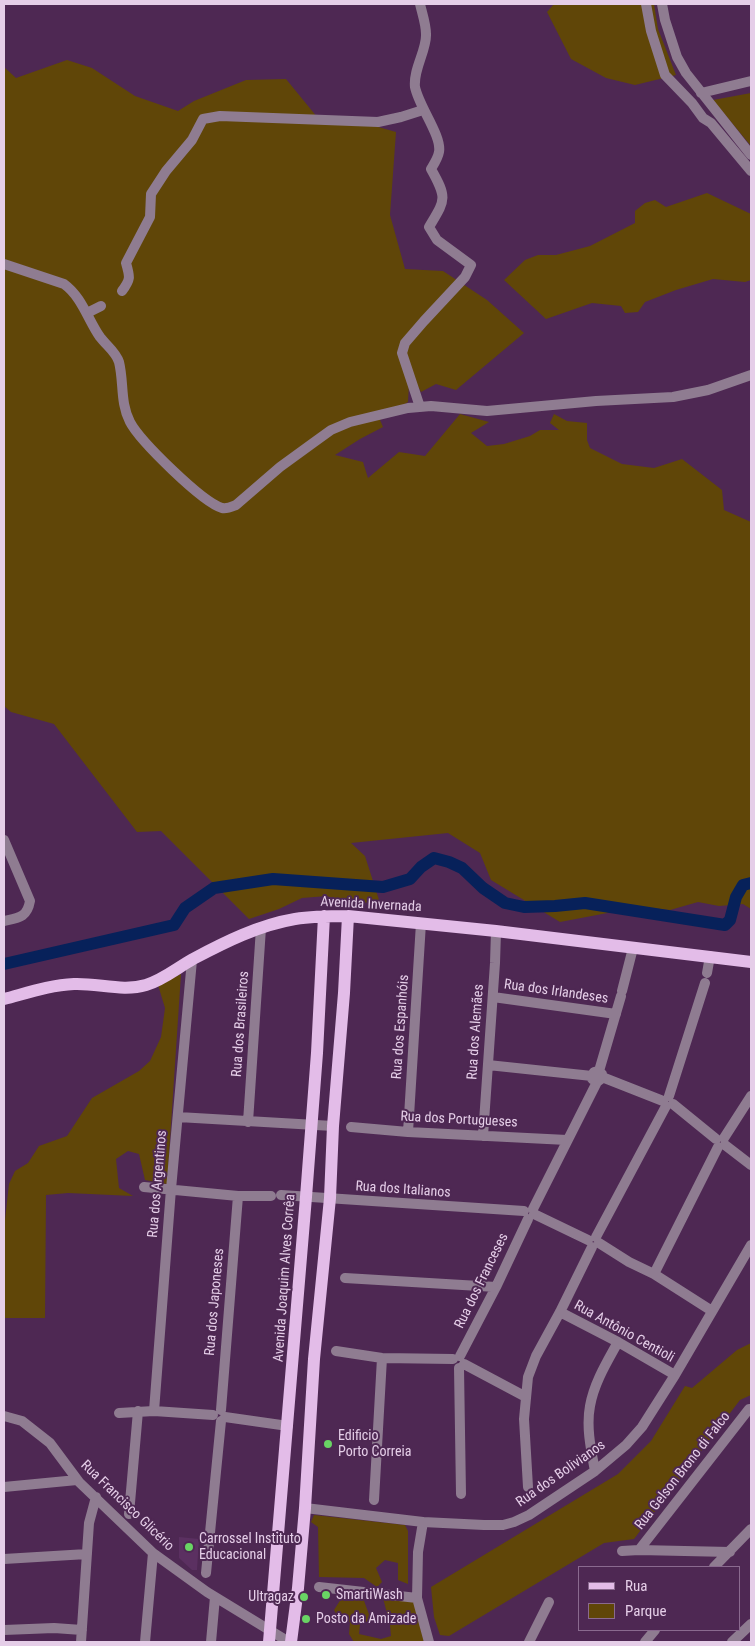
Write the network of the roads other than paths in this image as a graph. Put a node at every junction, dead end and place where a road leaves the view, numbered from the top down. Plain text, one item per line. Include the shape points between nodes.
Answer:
1 (420, 4) edge
2 (646, 4) edge
3 (662, 4) edge
4 (751, 81) edge
5 (701, 92) junction
6 (423, 110) junction
7 (751, 155) edge
8 (751, 171) edge
9 (4, 264) edge
10 (122, 291) dead end
11 (101, 306) dead end
12 (86, 313) junction
13 (751, 376) edge
14 (420, 407) junction
15 (4, 840) edge
16 (324, 916) junction
17 (348, 916) junction
18 (4, 920) edge
19 (421, 923) junction
20 (261, 928) junction
21 (496, 931) junction
22 (633, 948) junction
23 (710, 956) junction
24 (192, 960) junction
25 (751, 962) edge
26 (493, 997) junction
27 (4, 999) edge
28 (616, 1014) junction
29 (488, 1065) junction
30 (597, 1077) junction
31 (751, 1096) edge
32 (668, 1102) junction
33 (178, 1117) junction
34 (248, 1122) junction
35 (311, 1126) junction
36 (333, 1126) junction
37 (350, 1127) dead end
38 (408, 1132) junction
39 (483, 1136) junction
40 (567, 1140) junction
41 (721, 1142) junction
42 (751, 1165) edge
43 (144, 1188) dead end
44 (171, 1189) junction
45 (238, 1196) junction
46 (306, 1197) junction
47 (330, 1198) junction
48 (530, 1213) junction
49 (594, 1242) junction
50 (751, 1245) edge
51 (654, 1274) junction
52 (345, 1278) dead end
53 (496, 1287) junction
54 (712, 1311) junction
55 (560, 1312) junction
56 (618, 1342) junction
57 (336, 1351) dead end
58 (294, 1352) junction
59 (382, 1358) junction
60 (314, 1359) junction
61 (459, 1362) junction
62 (675, 1375) junction
63 (526, 1397) junction
64 (750, 1409) edge
65 (154, 1410) junction
66 (138, 1411) junction
67 (120, 1413) dead end
68 (4, 1416) edge
69 (220, 1416) junction
70 (310, 1422) junction
71 (288, 1426) junction
72 (595, 1471) junction
73 (77, 1480) junction
74 (4, 1487) edge
75 (528, 1487) dead end
76 (461, 1494) dead end
77 (96, 1497) junction
78 (374, 1500) dead end
79 (305, 1508) junction
80 (129, 1514) dead end
81 (423, 1522) junction
82 (751, 1529) edge
83 (639, 1550) junction
84 (622, 1551) dead end
85 (730, 1552) junction
86 (153, 1553) junction
87 (86, 1554) junction
88 (4, 1559) edge
89 (715, 1566) edge
90 (206, 1573) dead end
91 (319, 1588) dead end
92 (215, 1597) junction
93 (417, 1598) junction
94 (549, 1602) dead end
95 (751, 1624) edge
96 (4, 1630) edge
97 (82, 1630) junction
98 (654, 1631) edge
99 (269, 1637) edge
100 (81, 1642) edge
101 (146, 1642) edge
102 (211, 1642) edge
103 (290, 1642) edge
104 (429, 1642) edge
105 (529, 1642) edge
106 (644, 1642) edge
107 (732, 1642) edge

1 - 6 street via 426,35 416,69 415,86
2 - 8 street via 665,75
3 - 5 street via 677,57
4 - 5 street
5 - 7 street
6 - 10 street via 378,122 220,116 203,119 192,140 151,194 150,217 126,264 130,276
6 - 14 street via 440,150 431,169 443,195 442,204 429,227 437,240 471,265 465,278 405,343 402,353
9 - 12 street via 64,284 72,290
11 - 12 street
12 - 14 street via 118,359 124,406 130,422 145,442 188,484 222,508 236,506 280,467 336,427
13 - 14 street via 672,397 487,410
15 - 18 street via 30,901 25,914
16 - 17 main road, Avenida Invernada
16 - 20 main road, Avenida Invernada
16 - 35 main road, Avenida Joaquim Alves Corrêa
17 - 19 main road, Avenida Invernada
17 - 36 main road
19 - 21 main road, Avenida Invernada
19 - 38 street, Rua dos Espanhóis
20 - 24 main road, Avenida Invernada
20 - 34 street, Rua dos Brasileiros
21 - 22 main road, Avenida Invernada
21 - 26 street, Rua dos Alemães
22 - 23 main road, Avenida Invernada
22 - 28 street, Rua dos Franceses
23 - 25 main road, Avenida Invernada
23 - 32 street
24 - 27 main road, Avenida Invernada via 159,980 133,988 76,984
24 - 33 street, Rua dos Argentinos
26 - 28 street, Rua dos Irlandeses
26 - 29 street, Rua dos Alemães
28 - 30 street, Rua dos Franceses
29 - 30 street
29 - 39 street, Rua dos Alemães
30 - 32 street
30 - 40 street, Rua dos Franceses
31 - 41 street
32 - 41 street
32 - 49 street
33 - 34 street
33 - 44 street, Rua dos Argentinos
34 - 35 street
35 - 36 street
35 - 46 main road, Avenida Joaquim Alves Corrêa
36 - 47 main road
37 - 38 street, Rua dos Portugueses
38 - 39 street, Rua dos Portugueses
39 - 40 street, Rua dos Portugueses
40 - 48 street, Rua dos Franceses
41 - 42 street
41 - 51 street
43 - 44 street, Rua dos Italianos
44 - 45 street, Rua dos Italianos
44 - 65 street, Rua dos Argentinos
45 - 46 street, Rua dos Italianos
45 - 69 street, Rua dos Japoneses
46 - 47 street, Rua dos Italianos
46 - 58 main road, Avenida Joaquim Alves Corrêa
47 - 48 street, Rua dos Italianos
47 - 60 main road
48 - 49 street, Rua dos Italianos
48 - 53 street, Rua dos Franceses
49 - 51 street, Rua dos Italianos
49 - 55 street
50 - 54 street, Rua dos Bolivianos
51 - 54 street, Rua dos Italianos
52 - 53 street
53 - 61 street, Rua dos Franceses
54 - 62 street, Rua dos Bolivianos
55 - 56 street, Rua Antônio Centioli
55 - 63 street via 536,1356 528,1377
56 - 62 street, Rua Antônio Centioli
56 - 72 street via 596,1384 590,1406 589,1426
57 - 59 street
58 - 60 main road via 308,1348
58 - 71 main road, Avenida Joaquim Alves Corrêa
59 - 61 street
59 - 78 street
60 - 70 main road
61 - 63 street
61 - 76 street, Rua dos Franceses
62 - 72 street, Rua dos Bolivianos via 642,1427
63 - 75 street via 524,1420
64 - 83 street, Rua Gelson Brono di Falco
65 - 66 street
65 - 69 street
66 - 67 street
66 - 80 street
68 - 73 street, Rua Francisco Glicério via 22,1421 50,1443
69 - 71 street
69 - 90 street, Rua dos Japoneses
70 - 71 main road
70 - 79 main road
71 - 99 main road, Avenida Joaquim Alves Corrêa
72 - 81 street, Rua dos Bolivianos via 514,1522 484,1525
73 - 74 street
73 - 77 street, Rua Francisco Glicério
77 - 86 street, Rua Francisco Glicério
77 - 87 street
79 - 81 street, Rua dos Bolivianos
79 - 103 main road
81 - 93 street via 418,1552
82 - 85 street
83 - 84 street
83 - 85 street
85 - 89 street
86 - 92 street, Rua Francisco Glicério
86 - 101 street
87 - 88 street
87 - 97 street
91 - 93 street
92 - 99 street, Rua Francisco Glicério via 263,1626
92 - 102 street
93 - 104 street
94 - 105 street
95 - 107 street
96 - 97 street
97 - 100 street
98 - 106 street
99 - 103 street, Rua Francisco Glicério

